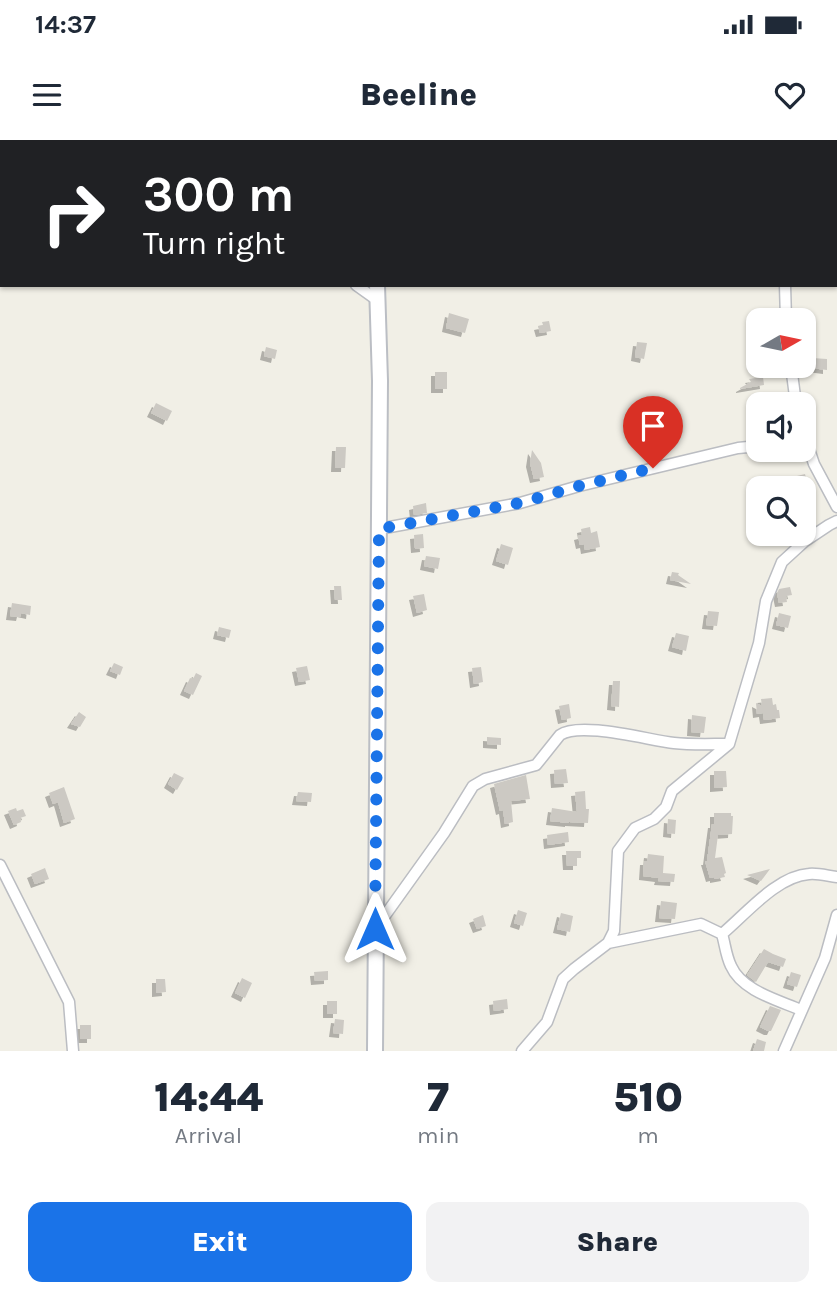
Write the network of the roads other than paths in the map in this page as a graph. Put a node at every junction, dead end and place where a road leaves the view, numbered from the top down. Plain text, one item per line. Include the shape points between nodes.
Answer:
1 (785, 287) edge
2 (377, 293) edge
3 (786, 308) edge
4 (746, 447) edge
5 (813, 462) edge
6 (837, 507) edge
7 (837, 522) edge
8 (379, 529) junction
9 (729, 744) junction
10 (0, 865) edge
11 (837, 877) edge
12 (837, 915) edge
13 (375, 929) junction
14 (722, 934) junction
15 (837, 941) edge
16 (608, 943) junction
17 (825, 958) junction
18 (801, 1010) junction
19 (74, 1051) edge
20 (375, 1051) edge
21 (522, 1051) edge
22 (783, 1051) edge

1 - 3 street
2 - 8 main road
4 - 8 street via 520,503
5 - 6 street
7 - 9 street via 782,562 766,601 759,643
8 - 13 main road
9 - 13 street via 676,744 602,731 565,732 536,765 473,786
9 - 16 street via 672,791 666,807 635,828 618,851 614,931
10 - 19 street via 69,1002
11 - 14 street via 808,874 786,881
12 - 17 street
13 - 20 main road
14 - 16 street via 701,924
14 - 18 street via 737,976
15 - 17 street
16 - 21 street via 563,979 547,1022
17 - 18 street
18 - 22 street

